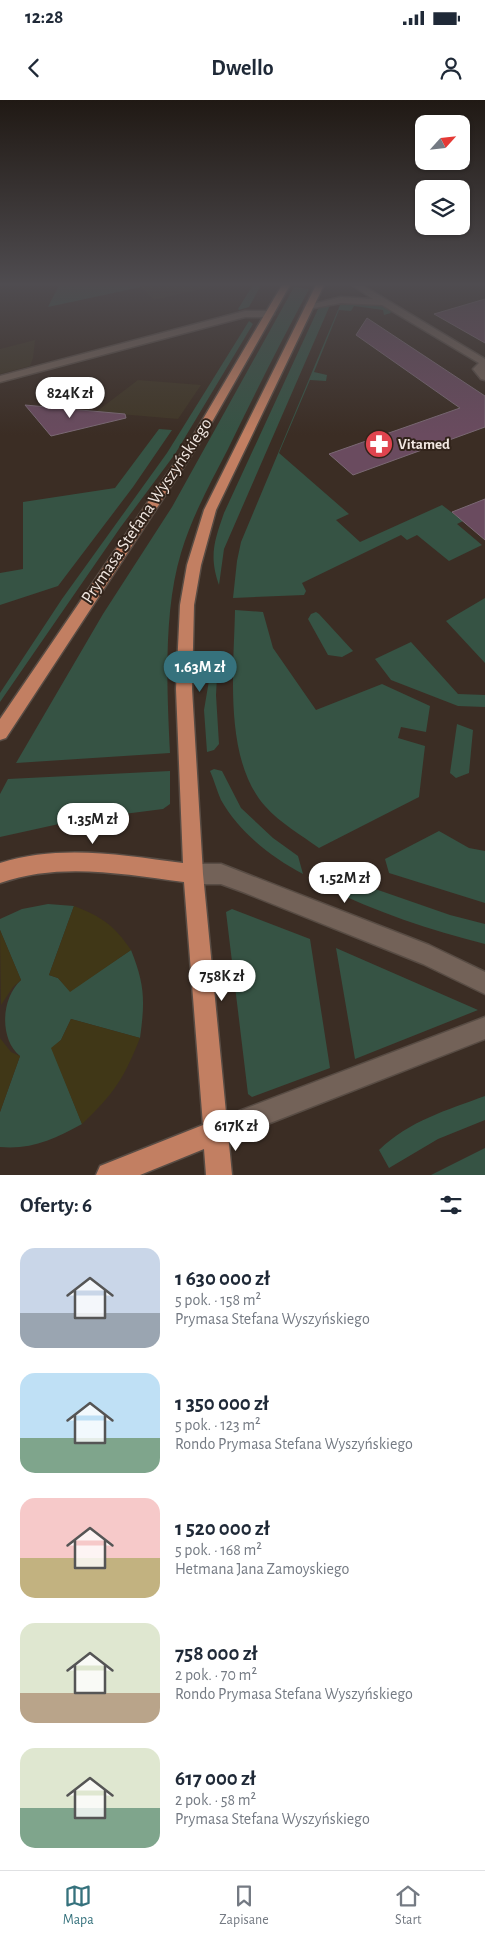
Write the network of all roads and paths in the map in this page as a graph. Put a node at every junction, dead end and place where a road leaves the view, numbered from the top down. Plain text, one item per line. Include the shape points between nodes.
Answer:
1 (165, 335) edge
2 (258, 335) edge
3 (295, 335) edge
4 (439, 335) edge
5 (485, 363) edge
6 (485, 377) edge
7 (0, 379) edge
8 (0, 733) edge
9 (0, 873) edge
10 (193, 874) junction
11 (485, 983) edge
12 (485, 1028) edge
13 (214, 1133) junction
14 (109, 1175) edge
15 (219, 1175) edge

1 - 7 street
2 - 8 main road, Prymasa Stefana Wyszyńskiego via 198,436
3 - 10 main road via 210,510 194,565 187,604 184,672
4 - 5 street
5 - 6 street via 478,369
9 - 10 main road via 40,861 67,860
10 - 11 street via 221,874 251,884 429,956
10 - 13 main road
12 - 13 street
13 - 14 main road
13 - 15 main road

